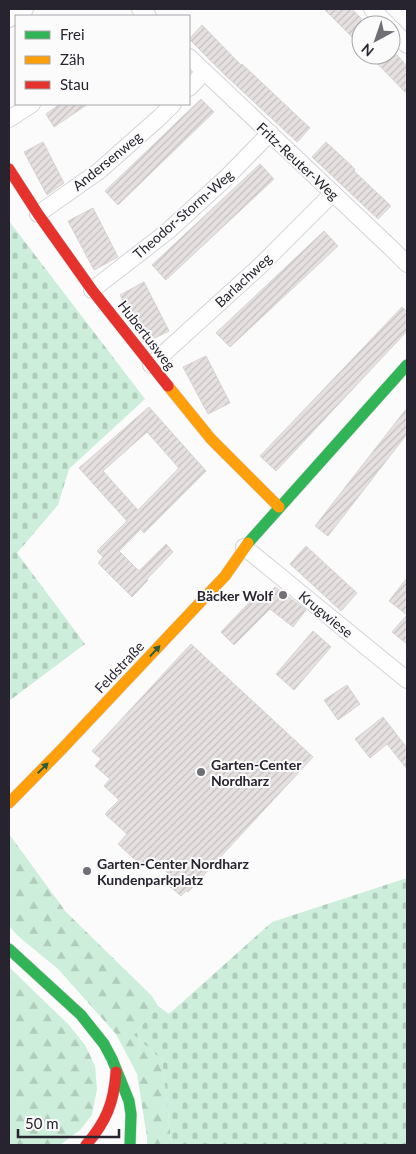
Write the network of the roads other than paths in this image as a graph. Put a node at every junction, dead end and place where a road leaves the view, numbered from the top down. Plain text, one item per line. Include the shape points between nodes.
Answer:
1 (190, 58) edge
2 (204, 72) junction
3 (190, 87) edge
4 (30, 105) edge
5 (173, 105) edge
6 (9, 119) edge
7 (270, 133) junction
8 (9, 169) edge
9 (333, 193) junction
10 (38, 214) junction
11 (407, 264) edge
12 (92, 290) junction
13 (151, 365) junction
14 (407, 365) edge
15 (279, 507) junction
16 (244, 547) junction
17 (216, 568) dead end
18 (188, 599) dead end
19 (156, 633) dead end
20 (407, 680) edge
21 (9, 803) edge
22 (9, 949) edge
23 (116, 1072) junction
24 (86, 1145) edge
25 (130, 1145) edge

1 - 2 street, Fritz-Reuter-Weg
2 - 3 street
2 - 7 street, Fritz-Reuter-Weg
4 - 6 street
5 - 10 street, Andersenweg via 98,171
7 - 9 street, Fritz-Reuter-Weg
7 - 12 street, Theodor-Storm-Weg via 168,231
8 - 10 main road, Hubertusweg
9 - 11 street, Fritz-Reuter-Weg
9 - 13 street, Barlachweg via 260,266
10 - 12 main road, Hubertusweg
12 - 13 main road, Hubertusweg
13 - 15 main road, Hubertusweg via 211,439
14 - 15 main road, Feldstraße
15 - 16 main road, Feldstraße
16 - 17 main road, Feldstraße
16 - 20 street, Krugwiese
21 -> 16 main road, Feldstraße via 225,576
18 - 19 main road, Feldstraße
22 - 23 main road via 81,1015 104,1044
23 - 24 main road via 116,1089 109,1113 103,1126
23 - 25 main road via 129,1101

